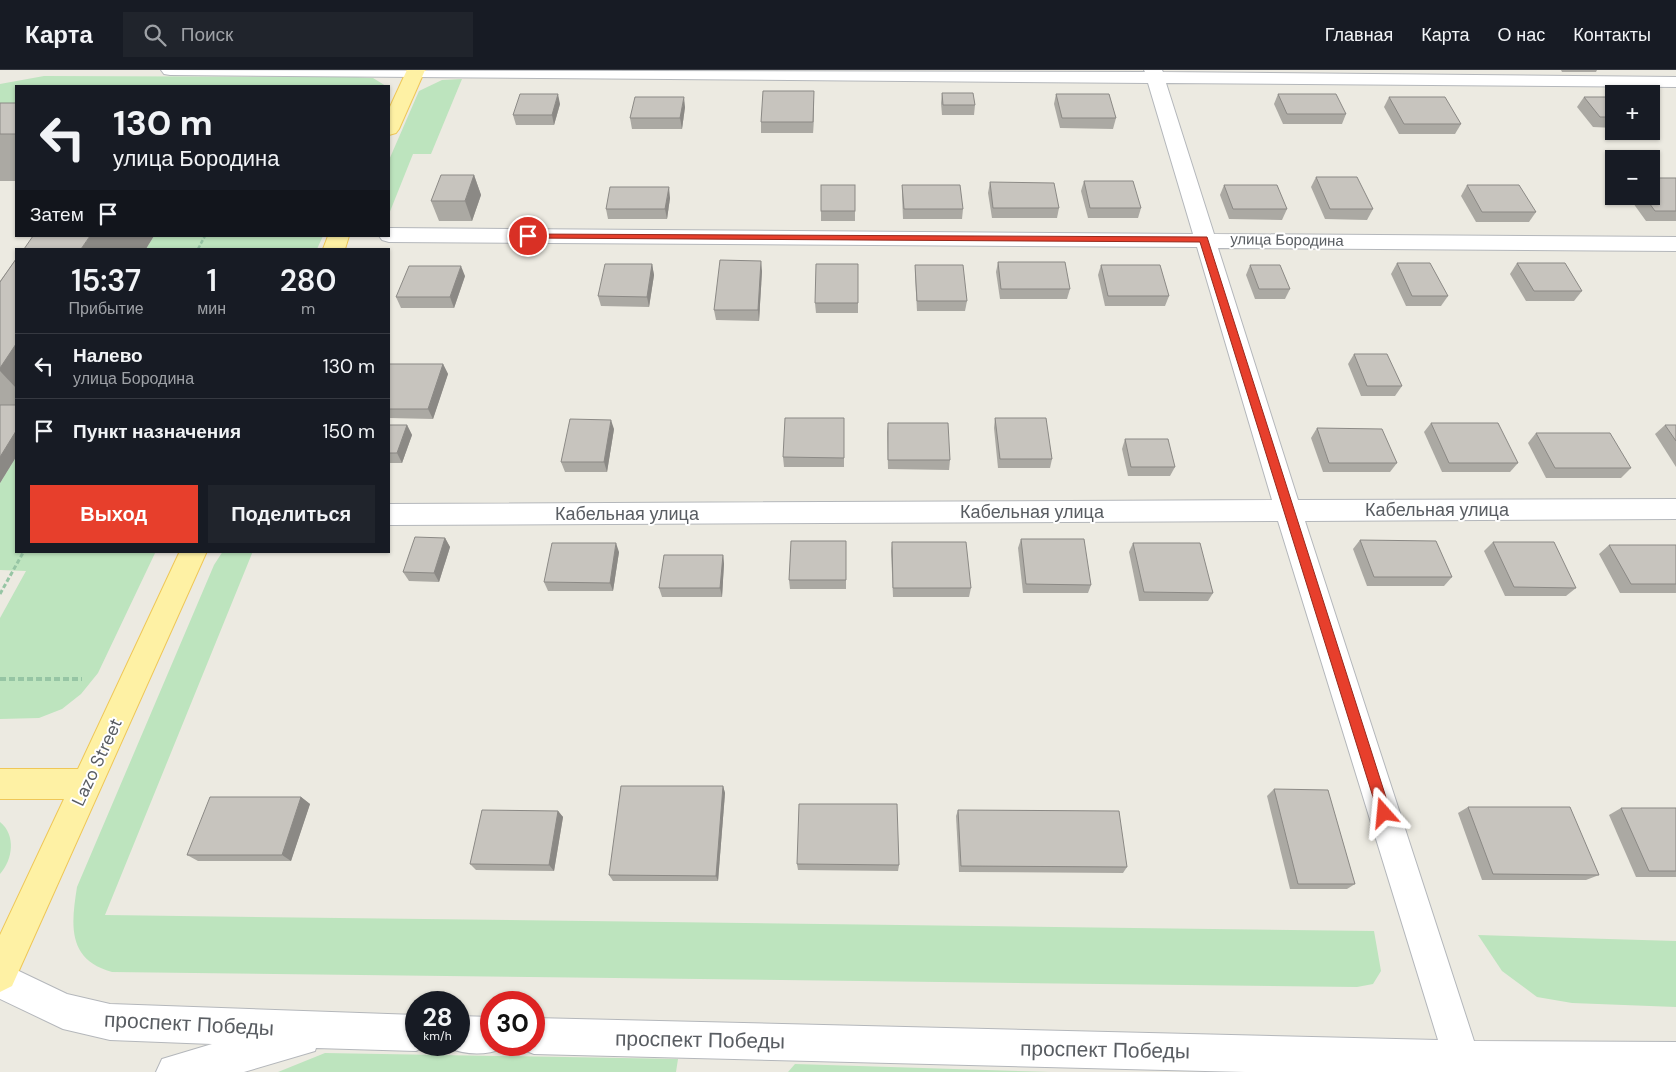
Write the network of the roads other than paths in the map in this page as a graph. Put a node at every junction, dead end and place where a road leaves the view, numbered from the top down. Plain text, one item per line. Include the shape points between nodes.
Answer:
1 (170, 70) edge
2 (415, 72) edge
3 (1154, 75) edge
4 (1676, 82) edge
5 (390, 127) edge
6 (390, 235) edge
7 (1204, 239) junction
8 (1676, 244) edge
9 (1676, 509) edge
10 (1288, 511) junction
11 (390, 515) edge
12 (193, 553) edge
13 (0, 784) edge
14 (87, 784) junction
15 (0, 974) edge
16 (0, 980) edge
17 (326, 1031) junction
18 (405, 1033) edge
19 (545, 1036) edge
20 (1462, 1059) junction
21 (1676, 1060) edge
22 (175, 1072) edge

1 - 2 street
2 - 3 street
2 - 5 main road
3 - 4 street
3 - 7 street
6 - 7 street, улица Бородина
7 - 8 street, улица Бородина
7 - 10 street
9 - 10 street, Кабельная улица
10 - 11 street, Кабельная улица
10 - 20 street
12 - 14 main road, Lazo Street
13 - 14 main road
14 - 15 main road, Lazo Street
16 - 17 street, проспект Победы via 63,1011 110,1022
17 - 18 street, проспект Победы
17 - 22 street, проспект Победы
19 - 20 street, проспект Победы
20 - 21 street, проспект Победы

